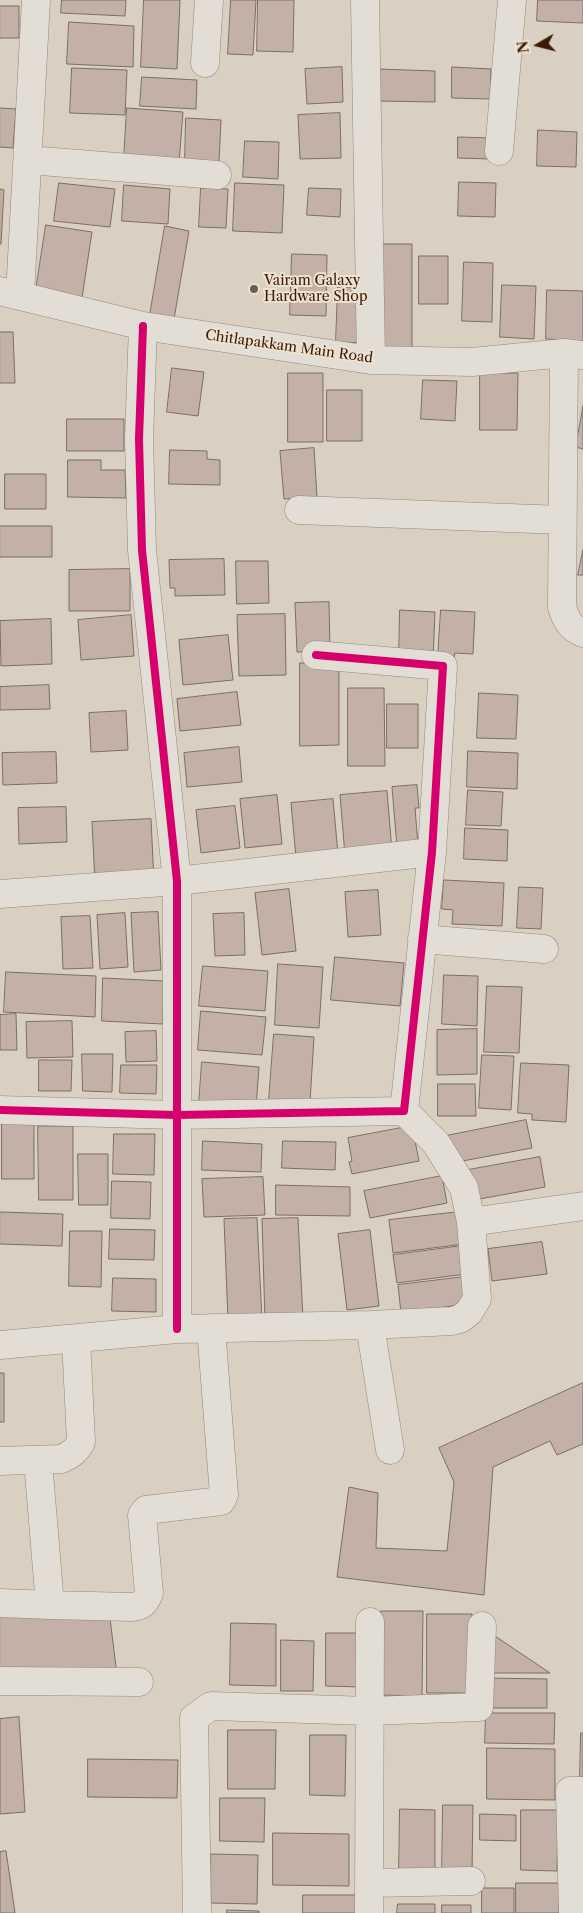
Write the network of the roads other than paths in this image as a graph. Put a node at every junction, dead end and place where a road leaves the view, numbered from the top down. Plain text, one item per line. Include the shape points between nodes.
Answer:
1 (36, 0) edge
2 (209, 0) edge
3 (365, 0) edge
4 (512, 0) edge
5 (206, 63) dead end
6 (499, 152) dead end
7 (28, 160) junction
8 (216, 175) dead end
9 (10, 293) edge
10 (143, 326) junction
11 (573, 354) edge
12 (371, 360) junction
13 (299, 510) dead end
14 (562, 520) junction
15 (583, 632) edge
16 (316, 655) dead end
17 (432, 852) junction
18 (177, 881) junction
19 (0, 894) edge
20 (422, 939) junction
21 (544, 949) dead end
22 (0, 1110) edge
23 (404, 1111) junction
24 (176, 1116) junction
25 (583, 1206) edge
26 (471, 1222) junction
27 (370, 1325) junction
28 (211, 1328) junction
29 (177, 1329) junction
30 (76, 1339) junction
31 (0, 1344) edge
32 (390, 1450) dead end
33 (38, 1461) junction
34 (0, 1462) edge
35 (0, 1603) edge
36 (50, 1605) junction
37 (370, 1622) dead end
38 (482, 1626) dead end
39 (0, 1681) edge
40 (139, 1682) dead end
41 (370, 1711) junction
42 (583, 1791) edge
43 (471, 1881) dead end
44 (370, 1883) junction
45 (197, 1913) edge
46 (369, 1913) edge
47 (574, 1913) edge

1 - 7 street
2 - 5 street
3 - 12 street
4 - 6 street
7 - 8 street
7 - 9 street
9 - 10 street, Chitlapakkam Main Road
10 - 12 street, Chitlapakkam Main Road
10 - 18 street via 139,440 142,550
11 - 12 street, Chitlapakkam Main Road via 472,362
11 - 14 street
13 - 14 street
14 - 15 street via 562,607 566,620
16 - 17 street via 443,666
17 - 18 street
17 - 20 street
18 - 19 street
18 - 24 street
20 - 21 street
20 - 23 street
22 - 24 street
23 - 24 street
23 - 26 street via 436,1143 452,1166 464,1188
24 - 29 street
25 - 26 street
26 - 27 street via 477,1299 469,1312 452,1321
27 - 28 street
27 - 32 street
28 - 29 street
28 - 36 street via 224,1495 221,1501 146,1510 142,1515 149,1593 146,1603 132,1607
29 - 30 street
30 - 31 street
30 - 33 street via 81,1442 70,1456
33 - 34 street
33 - 36 street
35 - 36 street
37 - 41 street
38 - 41 street via 479,1707
39 - 40 street
41 - 44 street
41 - 45 street via 211,1706 194,1718
42 - 47 street via 570,1791
43 - 44 street
44 - 46 street

